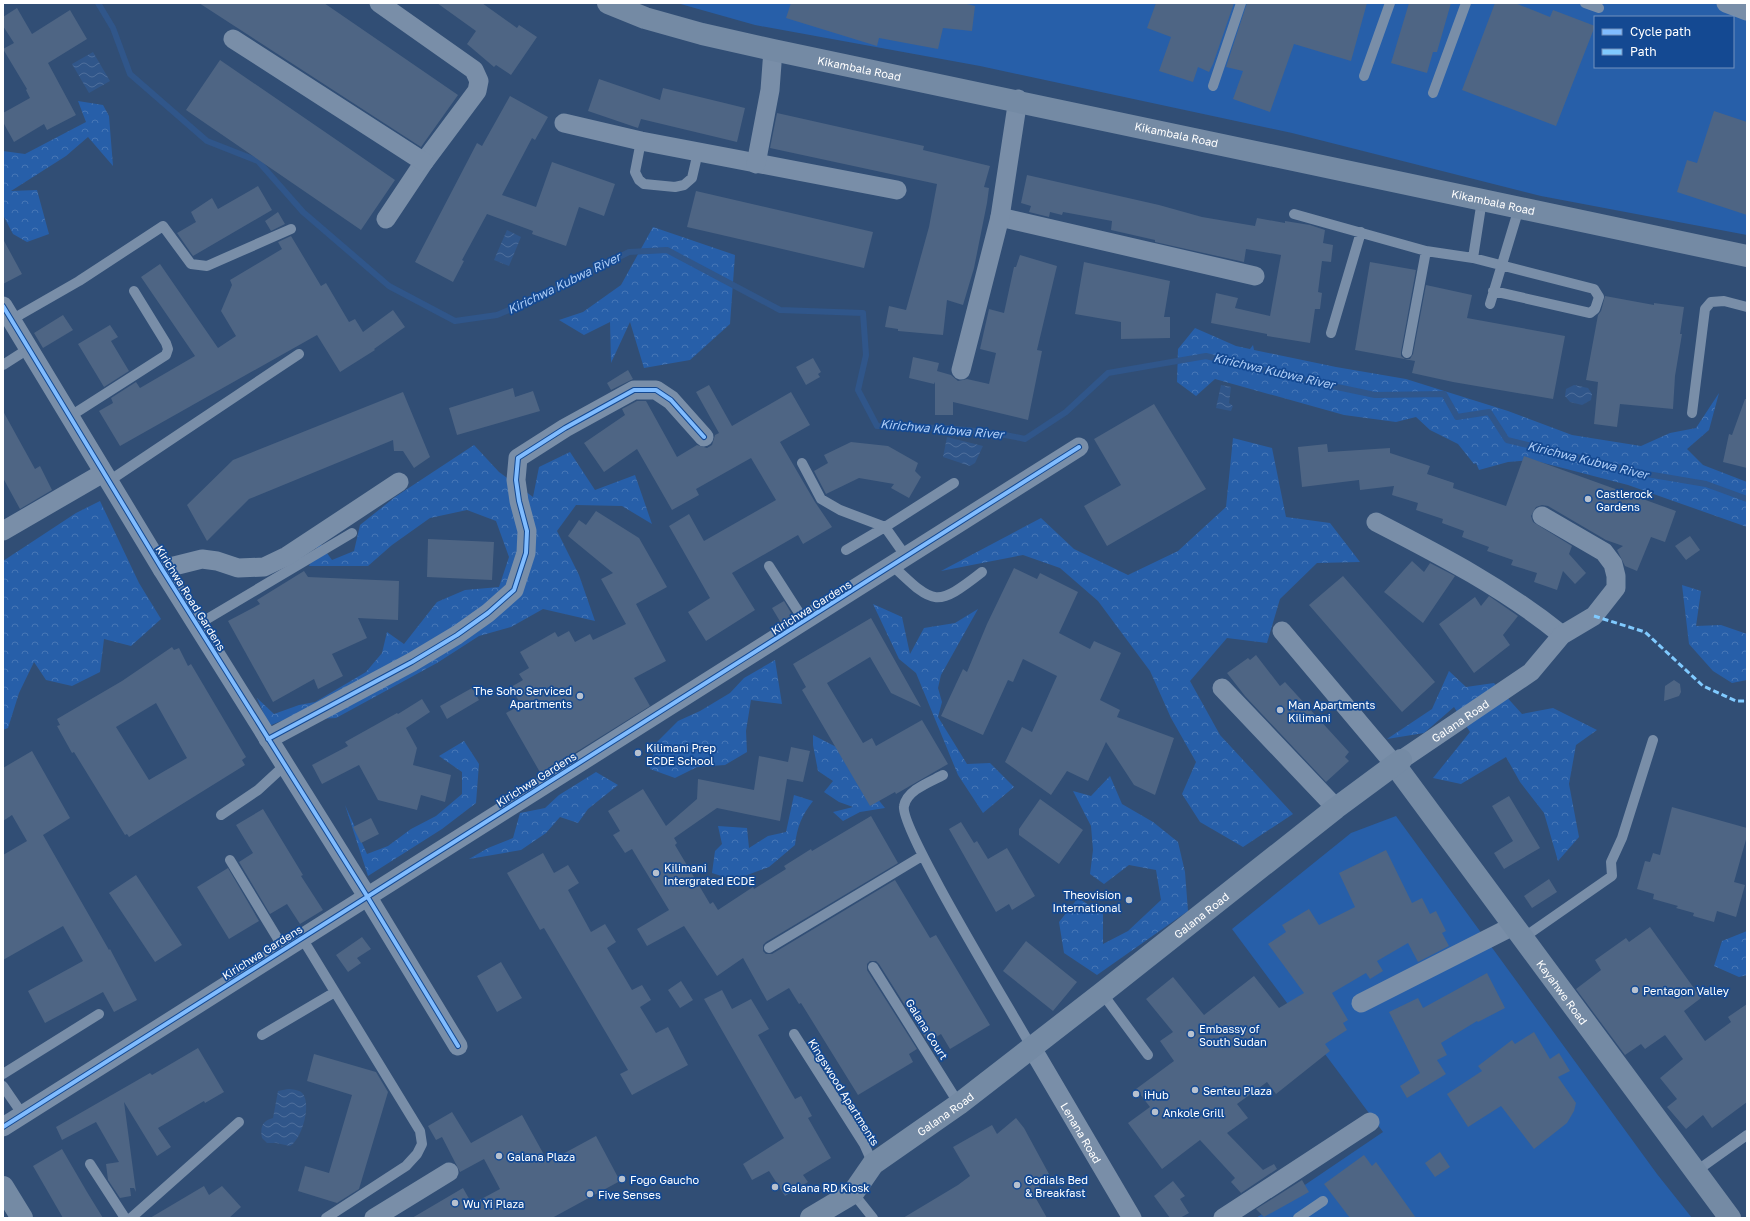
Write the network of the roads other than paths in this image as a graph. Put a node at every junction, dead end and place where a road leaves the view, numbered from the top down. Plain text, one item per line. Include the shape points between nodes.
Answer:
1 (380, 3) edge
2 (608, 3) edge
3 (1242, 3) edge
4 (1390, 3) edge
5 (1466, 3) edge
6 (1585, 3) edge
7 (1599, 8) dead end
8 (233, 39) dead end
9 (773, 50) junction
10 (1364, 76) dead end
11 (1214, 86) dead end
12 (1434, 93) dead end
13 (1018, 100) junction
14 (564, 122) dead end
15 (641, 141) junction
16 (698, 152) junction
17 (424, 162) junction
18 (756, 164) junction
19 (897, 190) dead end
20 (1482, 200) junction
21 (1519, 208) junction
22 (1294, 214) dead end
23 (1000, 217) junction
24 (386, 219) dead end
25 (291, 229) dead end
26 (1361, 232) junction
27 (1426, 251) junction
28 (1747, 256) edge
29 (1473, 258) junction
30 (1501, 266) junction
31 (1255, 276) dead end
32 (1494, 291) junction
33 (134, 292) dead end
34 (1490, 304) dead end
35 (1747, 306) edge
36 (7, 313) edge
37 (1330, 333) dead end
38 (28, 350) junction
39 (1407, 352) dead end
40 (299, 354) dead end
41 (3, 365) edge
42 (961, 370) dead end
43 (1692, 413) dead end
44 (69, 417) junction
45 (704, 437) dead end
46 (1079, 447) dead end
47 (802, 464) dead end
48 (106, 477) junction
49 (399, 482) dead end
50 (954, 483) dead end
51 (1542, 516) dead end
52 (1376, 522) dead end
53 (884, 527) junction
54 (3, 531) edge
55 (352, 533) dead end
56 (846, 550) dead end
57 (900, 562) junction
58 (769, 566) dead end
59 (162, 569) junction
60 (982, 572) dead end
61 (805, 622) junction
62 (197, 625) junction
63 (1282, 631) dead end
64 (1562, 635) junction
65 (1222, 688) dead end
66 (268, 739) junction
67 (1653, 740) dead end
68 (1398, 763) junction
69 (284, 766) junction
70 (943, 775) dead end
71 (1336, 808) junction
72 (221, 815) dead end
73 (922, 856) junction
74 (230, 860) dead end
75 (367, 896) junction
76 (1518, 932) junction
77 (302, 938) junction
78 (769, 948) dead end
79 (284, 949) junction
80 (874, 967) dead end
81 (335, 992) junction
82 (1102, 993) junction
83 (1361, 1003) dead end
84 (98, 1014) dead end
85 (794, 1034) dead end
86 (262, 1035) dead end
87 (458, 1046) dead end
88 (1032, 1048) junction
89 (1148, 1055) dead end
90 (3, 1074) edge
91 (3, 1086) edge
92 (959, 1104) junction
93 (23, 1115) junction
94 (239, 1122) dead end
95 (1370, 1122) dead end
96 (3, 1128) edge
97 (1747, 1135) edge
98 (90, 1164) dead end
99 (873, 1164) junction
100 (448, 1172) dead end
101 (1695, 1172) junction
102 (3, 1187) edge
103 (853, 1193) junction
104 (1323, 1202) dead end
105 (815, 1217) edge
106 (22, 1218) edge
107 (125, 1218) edge
108 (131, 1218) edge
109 (326, 1218) edge
110 (374, 1218) edge
111 (873, 1218) edge
112 (1132, 1218) edge
113 (1223, 1218) edge
114 (1298, 1218) edge
115 (1730, 1218) edge

1 - 17 street via 474,70 479,81 477,91
2 - 9 main road, Kikambala Road via 645,18
3 - 11 lane
4 - 10 lane
5 - 12 lane
6 - 7 lane
8 - 17 street
9 - 13 main road, Kikambala Road
9 - 18 street via 770,90
13 - 20 main road, Kikambala Road
13 - 23 street
14 - 15 street
15 - 16 street
15 - 16 lane via 635,172 644,184 684,186 692,178
16 - 18 street
17 - 24 street
18 - 19 street
20 - 21 main road, Kikambala Road
20 - 29 lane
21 - 28 main road, Kikambala Road
21 - 30 lane
22 - 26 lane
23 - 31 street
23 - 42 street
25 - 36 lane via 207,266 191,264 163,226 79,280
26 - 27 lane
26 - 37 lane
27 - 29 lane
27 - 39 lane
29 - 30 lane
30 - 32 lane
30 - 32 lane via 1594,289 1599,297 1595,309 1590,313
32 - 34 lane
33 - 44 lane via 166,343 166,355
35 - 43 lane via 1724,301 1711,302 1705,309
36 - 38 street, Kirichwa Road Gardens
38 - 41 lane
38 - 44 street, Kirichwa Road Gardens
40 - 48 lane
44 - 48 street, Kirichwa Road Gardens
45 - 66 street via 671,400 656,390 634,390 565,428 518,458 516,480 527,530 526,553 514,590 488,614 457,635
46 - 57 street, Kirichwa Gardens
47 - 53 lane via 821,499 840,510
48 - 54 street
48 - 59 street, Kirichwa Road Gardens
49 - 59 street via 287,556 264,567 238,568 202,559
50 - 53 lane
51 - 64 street, Galana Road via 1604,552 1613,564 1616,576 1616,588 1594,616
52 - 64 street via 1466,569 1526,607
53 - 56 lane
53 - 57 lane
55 - 62 lane
57 - 60 lane via 920,592 933,598 957,592
57 - 61 street, Kirichwa Gardens
58 - 61 lane
59 - 62 street, Kirichwa Road Gardens
61 - 75 street, Kirichwa Gardens
62 - 66 street, Kirichwa Road Gardens
63 - 68 street
64 - 68 street, Galana Road via 1530,672
65 - 71 street
66 - 69 street, Kirichwa Road Gardens
67 - 76 lane via 1622,838 1611,862 1612,876
68 - 71 main road, Galana Road
68 - 76 main road, Kayahwe Road
69 - 72 lane via 258,790
69 - 75 street, Kirichwa Road Gardens
70 - 73 lane via 913,792 903,807
71 - 82 main road, Galana Road
73 - 78 lane
73 - 88 lane
74 - 79 lane
75 - 77 street, Kirichwa Gardens
75 - 87 street, Kirichwa Road Gardens
76 - 83 street
76 - 101 main road, Kayahwe Road
77 - 79 street, Kirichwa Gardens
77 - 81 lane
79 - 93 street, Kirichwa Gardens
80 - 92 lane, Galana Court
81 - 86 lane
81 - 109 lane via 420,1131 422,1144 406,1166
82 - 88 main road, Galana Road
82 - 89 lane
84 - 90 lane
85 - 99 lane, Kingswood Apartments via 864,1144
88 - 92 main road, Galana Road
88 - 112 street, Lenana Road
91 - 93 lane
92 - 99 main road, Galana Road
93 - 96 street, Kirichwa Gardens
94 - 108 lane
95 - 113 street
97 - 101 lane
98 - 107 lane
99 - 103 main road, Galana Road
100 - 110 street
101 - 115 main road, Kayahwe Road
102 - 106 main road
103 - 105 main road, Galana Road
103 - 111 lane
104 - 114 lane

